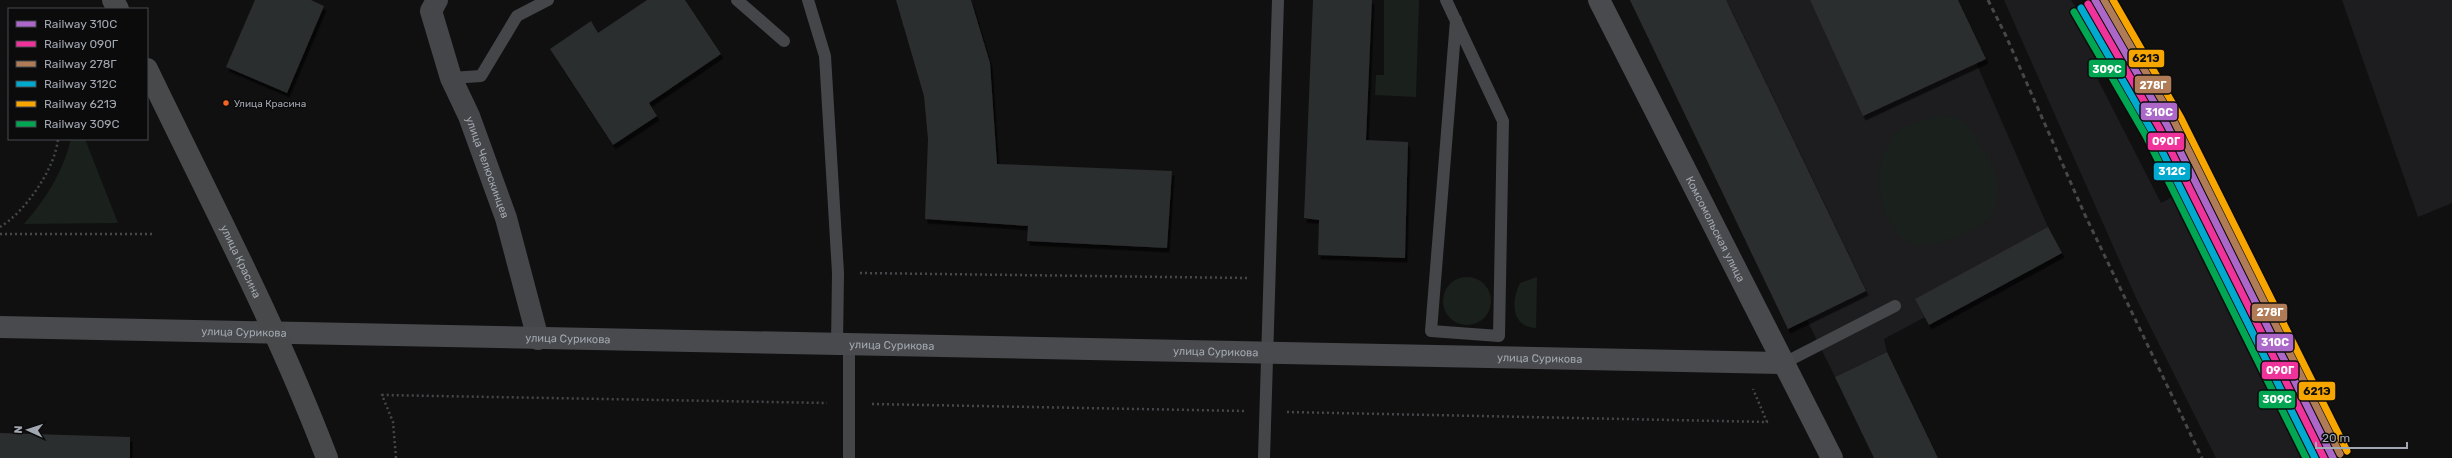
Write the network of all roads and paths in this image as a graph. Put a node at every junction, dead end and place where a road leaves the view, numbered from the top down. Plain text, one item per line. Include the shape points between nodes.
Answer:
1 (438, 0) edge
2 (548, 0) edge
3 (737, 0) edge
4 (808, 0) edge
5 (1278, 0) edge
6 (1446, 0) edge
7 (1599, 0) edge
8 (1456, 20) junction
9 (784, 41) dead end
10 (148, 71) edge
11 (451, 78) junction
12 (58, 140) edge
13 (0, 227) edge
14 (0, 234) edge
15 (152, 234) dead end
16 (838, 273) junction
17 (1270, 279) junction
18 (1895, 306) dead end
19 (0, 327) edge
20 (276, 334) junction
21 (538, 339) junction
22 (843, 345) junction
23 (1267, 353) junction
24 (1741, 362) junction
25 (1784, 363) junction
26 (848, 404) junction
27 (1266, 412) junction
28 (327, 458) edge
29 (396, 458) edge
30 (849, 458) edge
31 (1264, 458) edge
32 (1832, 458) edge

1 - 11 street, улица Челюскинцев via 431,12
2 - 11 lane via 517,16 481,76
3 - 9 lane
4 - 16 lane via 825,56
5 - 17 lane
6 - 8 lane
7 - 25 street, Комсомольская улица
8 - 8 lane via 1503,121 1499,336 1431,331
10 - 20 main road, улица Красина
11 - 21 street, улица Челюскинцев via 469,116 506,218
12 - 13 path via 58,146 43,180 14,219
14 - 15 path
16 - 17 path
16 - 22 lane
17 - 23 lane
18 - 25 lane
19 - 20 street, улица Сурикова
20 - 21 street, улица Сурикова
20 - 28 main road, улица Красина
21 - 22 street, улица Сурикова
22 - 23 street, улица Сурикова
22 - 26 lane
23 - 24 street, улица Сурикова
23 - 27 lane
24 - 25 street, улица Сурикова
24 - 27 path via 1767,422
25 - 32 street, Комсомольская улица
26 - 27 path
26 - 29 path via 382,395 393,422
26 - 30 lane
27 - 31 lane

